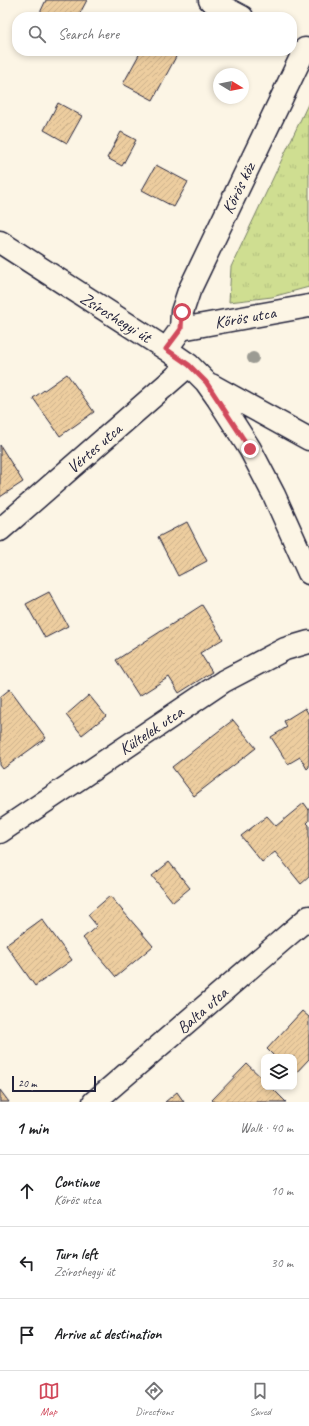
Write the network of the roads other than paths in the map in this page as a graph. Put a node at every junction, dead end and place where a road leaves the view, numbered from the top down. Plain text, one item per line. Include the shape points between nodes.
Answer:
1 (210, 0) edge
2 (233, 12) edge
3 (302, 48) edge
4 (0, 242) edge
5 (309, 306) edge
6 (181, 329) junction
7 (166, 349) junction
8 (189, 365) junction
9 (206, 382) junction
10 (309, 439) edge
11 (0, 530) edge
12 (309, 573) edge
13 (309, 642) edge
14 (0, 832) edge
15 (309, 917) edge
16 (94, 1102) edge

1 - 2 street
3 - 6 street, Kőrös köz via 189,291 182,312
4 - 7 street, Zsíroshegyi út
5 - 6 street, Kőrös utca
6 - 7 street
7 - 8 street, Zsíroshegyi út
8 - 9 street, Zsíroshegyi út
8 - 11 street, Vértes utca
9 - 10 street
9 - 12 street, Zsíroshegyi út via 250,449
13 - 14 street, Kültelek utca via 285,649 224,681
15 - 16 street, Balta utca

